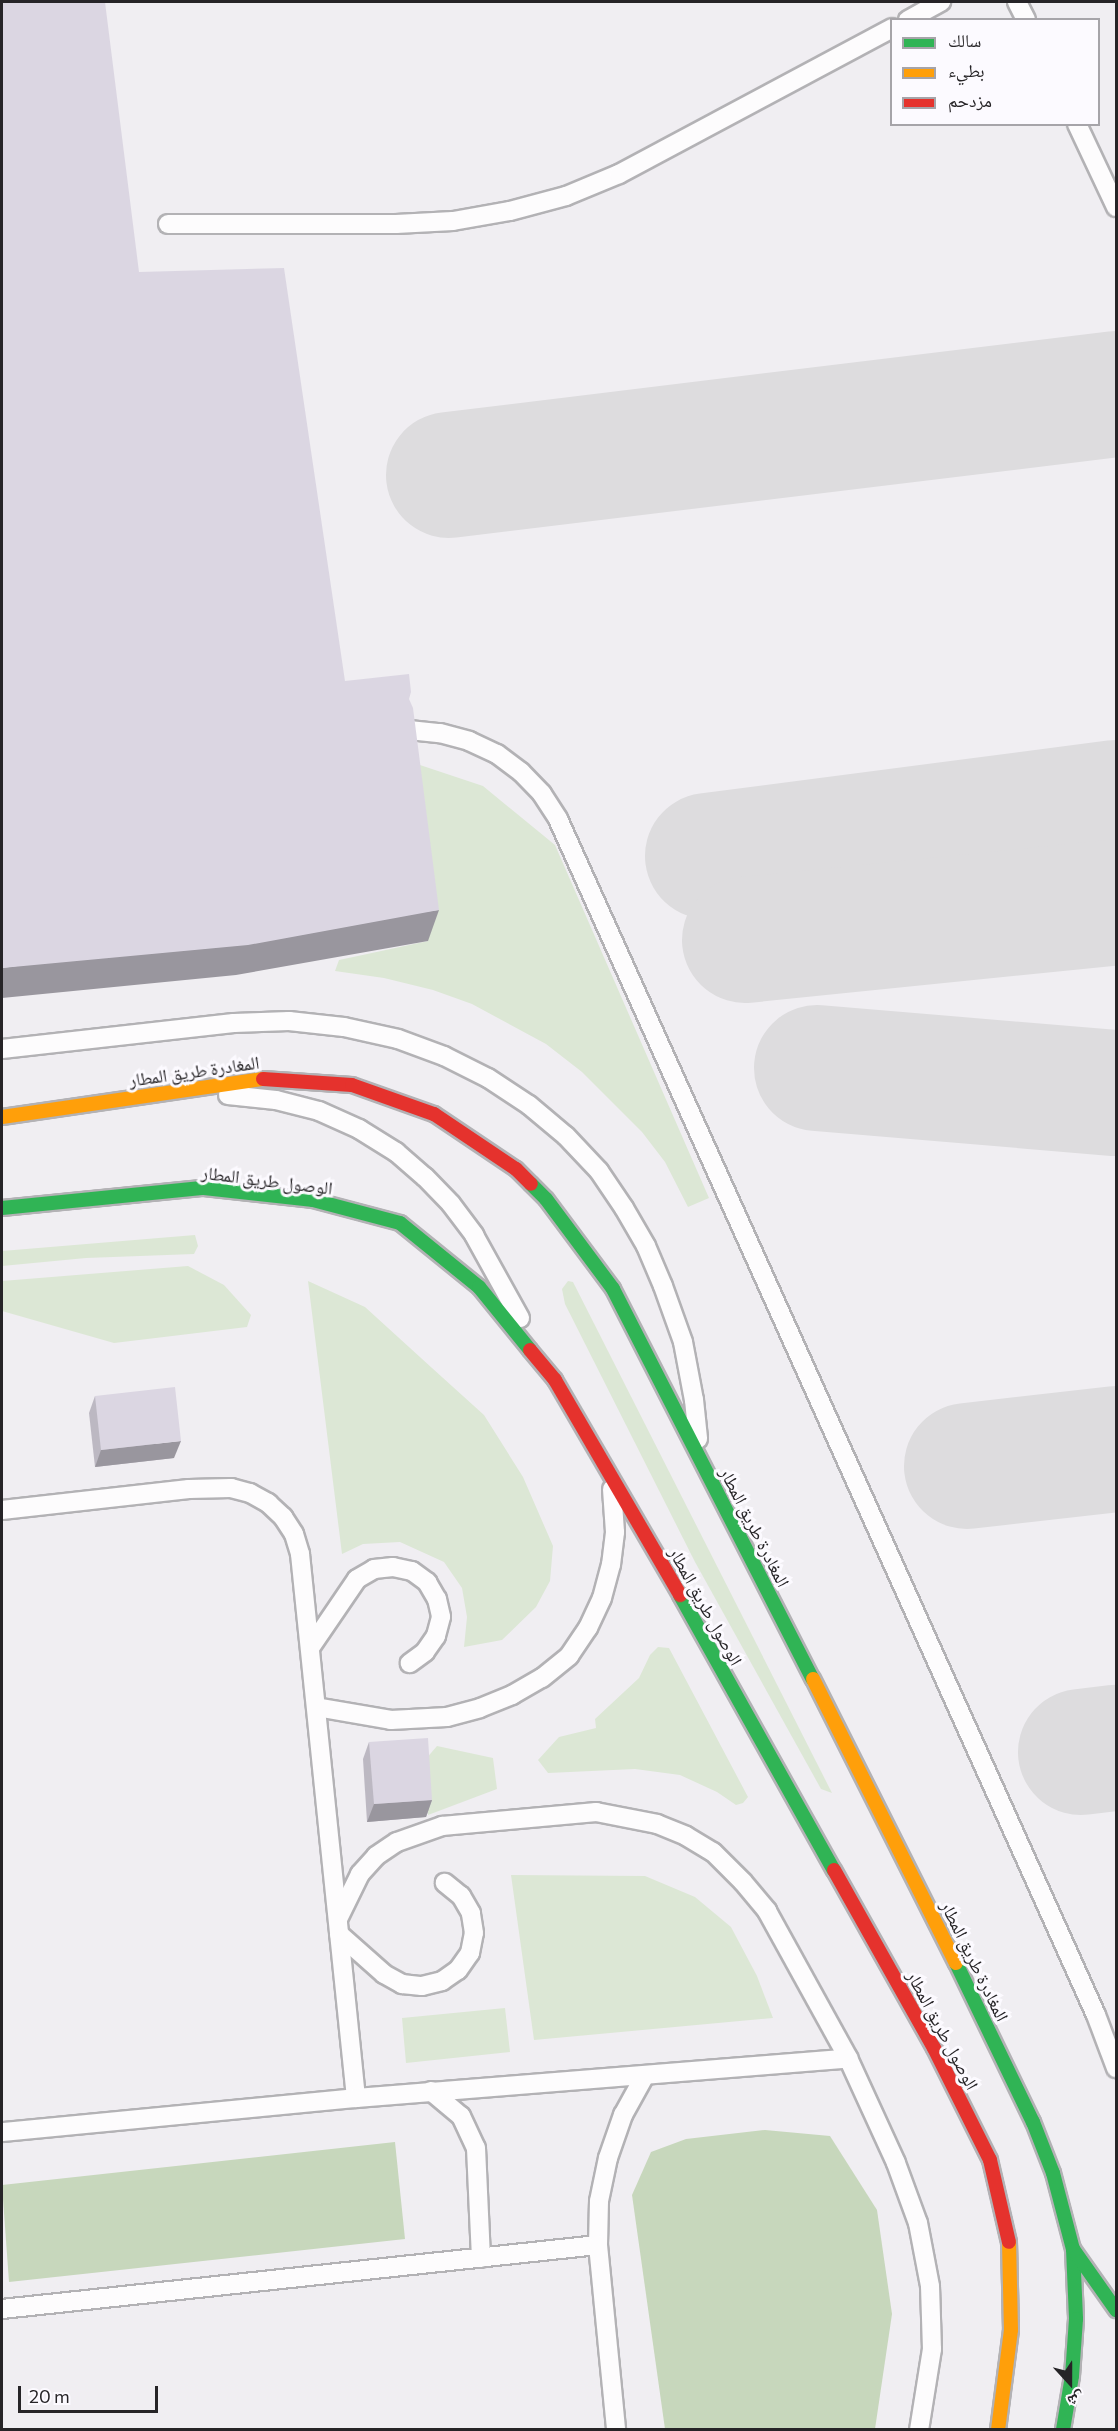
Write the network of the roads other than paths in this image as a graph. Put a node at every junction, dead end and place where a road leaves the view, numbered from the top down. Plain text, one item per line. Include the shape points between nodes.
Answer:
1 (941, 2) edge
2 (1017, 2) edge
3 (912, 18) edge
4 (1025, 18) edge
5 (890, 29) edge
6 (1078, 126) edge
7 (1116, 207) edge
8 (168, 224) dead end
9 (409, 730) edge
10 (2, 1049) edge
11 (2, 1118) edge
12 (2, 1208) edge
13 (555, 1380) junction
14 (700, 1458) junction
15 (606, 1464) junction
16 (2, 1510) edge
17 (310, 1648) junction
18 (410, 1663) dead end
19 (316, 1707) junction
20 (445, 1883) dead end
21 (338, 1927) junction
22 (848, 2058) junction
23 (1116, 2068) edge
24 (644, 2077) junction
25 (431, 2091) junction
26 (356, 2098) junction
27 (2, 2132) edge
28 (598, 2245) junction
29 (1072, 2249) junction
30 (481, 2258) junction
31 (2, 2308) edge
32 (1116, 2310) edge
33 (616, 2430) edge
34 (919, 2430) edge
35 (998, 2430) edge
36 (1063, 2430) edge

1 - 3 lane
2 - 4 lane
5 - 8 lane via 619,174 566,196 453,221
6 - 7 lane
9 - 23 lane via 459,738 497,754 522,772 558,819 1096,2015
10 - 14 lane via 234,1023 290,1021 398,1039 488,1078 529,1105 599,1171 646,1246 683,1342
11 - 13 lane via 232,1095 276,1100 359,1129 396,1152 451,1204 474,1235
11 - 14 main road, المغادرة طريق المطار via 263,1079 352,1085 434,1114 516,1169 546,1198 613,1289
12 - 13 main road, الوصول طريق المطار via 204,1188 313,1200 399,1223 479,1287
13 - 15 main road, الوصول طريق المطار
14 - 29 main road, المغادرة طريق المطار via 896,1840 1033,2122 1053,2173
15 - 19 lane via 614,1498 615,1532 602,1598 588,1628 568,1656 542,1678 512,1695 447,1717 392,1720
15 - 35 main road, الوصول طريق المطار via 934,2048 990,2160 1009,2241 1011,2330
16 - 17 lane via 189,1489 231,1488 250,1493 268,1503 294,1534 300,1554
17 - 18 lane via 357,1579 374,1569 393,1567 412,1571 427,1582 441,1617 436,1636 425,1652
17 - 19 lane
19 - 21 lane
20 - 21 lane via 461,1896 471,1913 474,1934 470,1953 458,1970 442,1982 402,1984 384,1974
21 - 22 lane via 360,1874 376,1856 419,1833 442,1826 596,1812 657,1824 713,1852 767,1911
21 - 26 lane
22 - 24 lane
22 - 34 lane via 896,2163 918,2223 930,2286 932,2349
24 - 25 lane
24 - 28 lane via 623,2115 608,2158 599,2201
25 - 26 lane
25 - 30 lane via 461,2116 476,2148
26 - 27 lane
28 - 30 lane
28 - 33 lane
29 - 32 main road
29 - 36 main road, المغادرة طريق المطار via 1076,2319
30 - 31 lane

